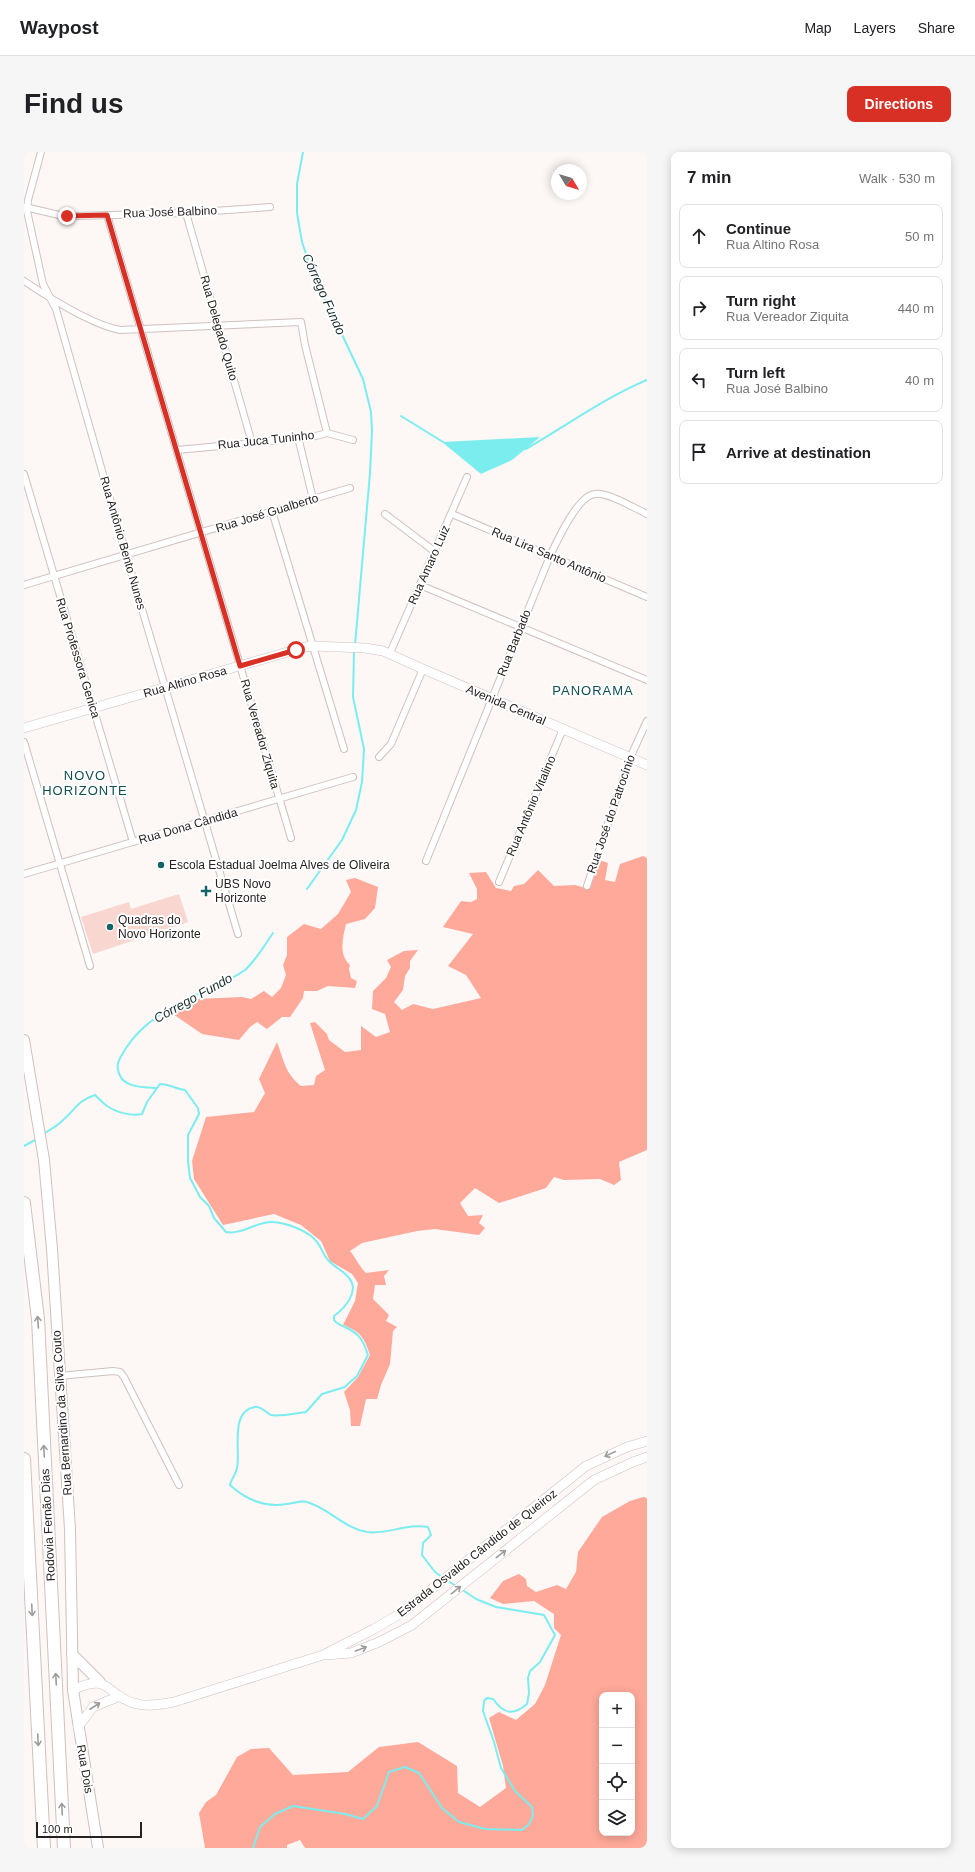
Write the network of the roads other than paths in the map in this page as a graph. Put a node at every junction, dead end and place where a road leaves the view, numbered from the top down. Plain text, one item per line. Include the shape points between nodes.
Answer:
1 (41, 152) edge
2 (25, 207) edge
3 (270, 207) dead end
4 (186, 212) junction
5 (107, 215) junction
6 (24, 281) edge
7 (49, 297) junction
8 (218, 325) junction
9 (142, 329) junction
10 (327, 432) junction
11 (298, 438) junction
12 (353, 440) dead end
13 (252, 443) junction
14 (177, 450) junction
15 (24, 474) edge
16 (467, 477) dead end
17 (350, 488) dead end
18 (313, 499) junction
19 (272, 511) junction
20 (384, 514) dead end
21 (452, 514) junction
22 (647, 514) edge
23 (200, 533) junction
24 (434, 551) junction
25 (126, 555) junction
26 (550, 556) junction
27 (54, 576) junction
28 (24, 585) edge
29 (420, 585) junction
30 (647, 597) edge
31 (520, 627) junction
32 (313, 646) junction
33 (365, 648) joint
34 (390, 653) junction
35 (240, 666) junction
36 (423, 669) junction
37 (647, 680) edge
38 (166, 687) junction
39 (492, 698) junction
40 (94, 708) junction
41 (647, 721) edge
42 (24, 728) edge
43 (563, 729) junction
44 (24, 742) edge
45 (344, 749) dead end
46 (379, 757) dead end
47 (630, 758) junction
48 (647, 765) edge
49 (353, 777) dead end
50 (279, 799) junction
51 (205, 821) junction
52 (290, 838) dead end
53 (133, 842) junction
54 (426, 861) dead end
55 (59, 864) junction
56 (24, 874) edge
57 (499, 882) dead end
58 (586, 886) dead end
59 (238, 934) dead end
60 (90, 966) dead end
61 (24, 1040) edge
62 (24, 1203) edge
63 (60, 1376) junction
64 (647, 1441) edge
65 (647, 1457) edge
66 (24, 1459) edge
67 (179, 1485) dead end
68 (72, 1654) junction
69 (323, 1655) junction
70 (100, 1682) junction
71 (73, 1690) junction
72 (120, 1696) junction
73 (78, 1727) junction
74 (44, 1848) edge
75 (64, 1848) edge
76 (98, 1848) edge

1 - 2 street, Rua Antônio Bento Nunes
2 - 5 street, Rua José Balbino via 67,216
2 - 7 street, Rua Antônio Bento Nunes via 43,284
3 - 4 street, Rua José Balbino
4 - 5 street, Rua José Balbino
4 - 8 street, Rua Delegado Quito
5 - 9 street, Rua Vereador Ziquita
6 - 7 street
7 - 9 street via 112,329
7 - 25 street, Rua Antônio Bento Nunes via 56,309
8 - 9 street
8 - 10 street via 300,322
8 - 13 street, Rua Delegado Quito
9 - 14 street, Rua Vereador Ziquita
10 - 11 street, Rua Juca Tuninho
10 - 12 street, Rua Juca Tuninho
11 - 13 street, Rua Juca Tuninho
11 - 18 street
13 - 14 street, Rua Juca Tuninho
14 - 23 street, Rua Vereador Ziquita
15 - 27 street, Rua Professora Genica
16 - 21 street, Rua Amaro Luiz
17 - 18 street, Rua José Gualberto
18 - 19 street, Rua José Gualberto
19 - 23 street, Rua José Gualberto
19 - 32 street
20 - 24 street
21 - 24 street, Rua Amaro Luiz
21 - 26 street, Rua Lira Santo Antônio
22 - 26 street, Rua Barbado via 604,495 594,494 586,498 569,520
23 - 25 street, Rua José Gualberto
23 - 35 street, Rua Vereador Ziquita
24 - 29 street, Rua Amaro Luiz
25 - 27 street, Rua José Gualberto
25 - 38 street, Rua Antônio Bento Nunes
26 - 30 street, Rua Lira Santo Antônio
26 - 31 street, Rua Barbado
27 - 28 street, Rua José Gualberto
27 - 40 street, Rua Professora Genica
29 - 31 street
29 - 34 street, Rua Amaro Luiz
31 - 37 street
31 - 39 street, Rua Barbado
32 - 33 main road, Rua Altino Rosa
32 - 35 main road, Rua Altino Rosa
32 - 45 street
33 - 34 main road, Avenida Central
34 - 36 main road, Avenida Central
35 - 38 main road, Rua Altino Rosa
35 - 50 street, Rua Vereador Ziquita
36 - 39 main road, Avenida Central
36 - 46 street via 390,744
38 - 40 main road, Rua Altino Rosa
38 - 51 street, Rua Antônio Bento Nunes
39 - 43 main road, Avenida Central
39 - 54 street, Rua Barbado
40 - 42 main road, Rua Altino Rosa
40 - 53 street, Rua Professora Genica
41 - 47 street, Rua José do Patrocínio
43 - 47 main road, Avenida Central
43 - 57 street, Rua Antônio Vitalino
44 - 55 street
47 - 48 main road, Avenida Central
47 - 58 street, Rua José do Patrocínio
49 - 50 street, Rua Dona Cândida
50 - 51 street, Rua Dona Cândida
50 - 52 street, Rua Vereador Ziquita
51 - 53 street, Rua Dona Cândida
51 - 59 street, Rua Antônio Bento Nunes
53 - 55 street, Rua Dona Cândida
55 - 56 street, Rua Dona Cândida
55 - 60 street
61 - 63 main road, Rua Bernardino da Silva Couto via 44,1160
75 -> 62 highway, Rodovia Fernão Dias via 38,1319
63 - 67 street via 120,1372
63 - 68 main road, Rua Bernardino da Silva Couto via 70,1529
64 -> 69 main road, Estrada Osvaldo Cândido de Queiroz via 627,1446 586,1466 403,1612
69 -> 65 main road, Estrada Osvaldo Cândido de Queiroz via 351,1653 412,1625 594,1480
66 -> 74 highway, Rodovia Fernão Dias
68 - 70 main road
68 - 71 main road, Rua Bernardino da Silva Couto
69 - 72 main road, Estrada Osvaldo Cândido de Queiroz via 174,1702 156,1705 137,1704
70 - 71 main road
70 - 72 main road, Estrada Osvaldo Cândido de Queiroz
71 - 73 main road, Rua Dois
73 -> 72 main road via 93,1707
73 - 76 main road, Rua Dois

